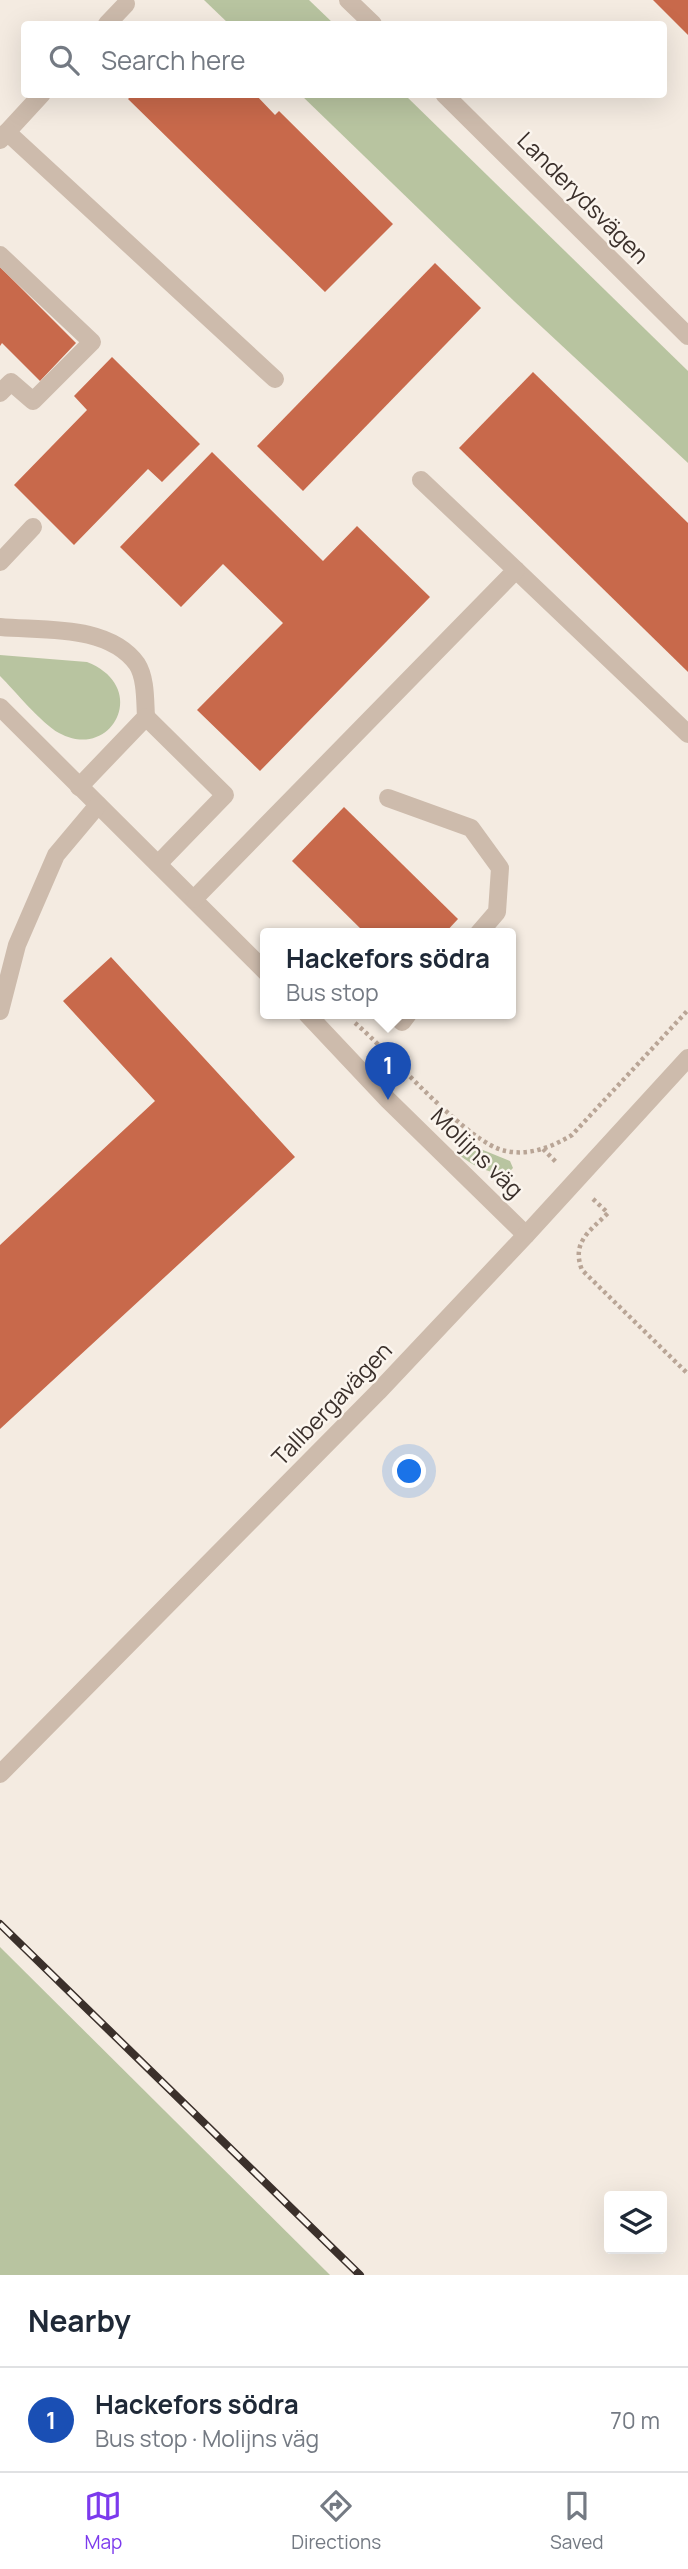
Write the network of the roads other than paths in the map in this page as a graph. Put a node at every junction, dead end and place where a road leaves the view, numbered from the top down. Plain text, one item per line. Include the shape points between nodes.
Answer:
1 (348, 0) edge
2 (126, 4) dead end
3 (110, 21) edge
4 (370, 21) edge
5 (38, 98) edge
6 (448, 98) edge
7 (4, 136) edge
8 (0, 255) edge
9 (688, 336) edge
10 (275, 379) dead end
11 (0, 393) edge
12 (421, 480) dead end
13 (33, 527) dead end
14 (0, 562) edge
15 (516, 570) junction
16 (0, 627) edge
17 (0, 707) edge
18 (146, 717) junction
19 (688, 734) edge
20 (79, 787) junction
21 (388, 798) dead end
22 (99, 805) junction
23 (158, 864) junction
24 (194, 899) junction
25 (483, 928) edge
26 (260, 967) edge
27 (0, 1011) edge
28 (312, 1019) edge
29 (688, 1058) edge
30 (526, 1235) junction
31 (0, 1774) edge

1 - 4 street
2 - 3 street
5 - 7 street
6 - 9 street, Landerydsvägen
7 - 10 street
8 - 11 street via 92,341 33,401 11,382
12 - 15 street
13 - 14 street
15 - 19 street
15 - 24 street
16 - 18 street via 85,634 116,646 138,665
17 - 20 street
18 - 20 street
18 - 23 street via 225,795
20 - 22 street
21 - 25 street via 471,828 500,868 497,912
22 - 23 street
22 - 27 street via 56,855 17,945
23 - 24 street
24 - 26 street
28 - 30 street, Molijns väg
29 - 30 street, Tallbergavägen
30 - 31 street, Tallbergavägen via 379,1392

